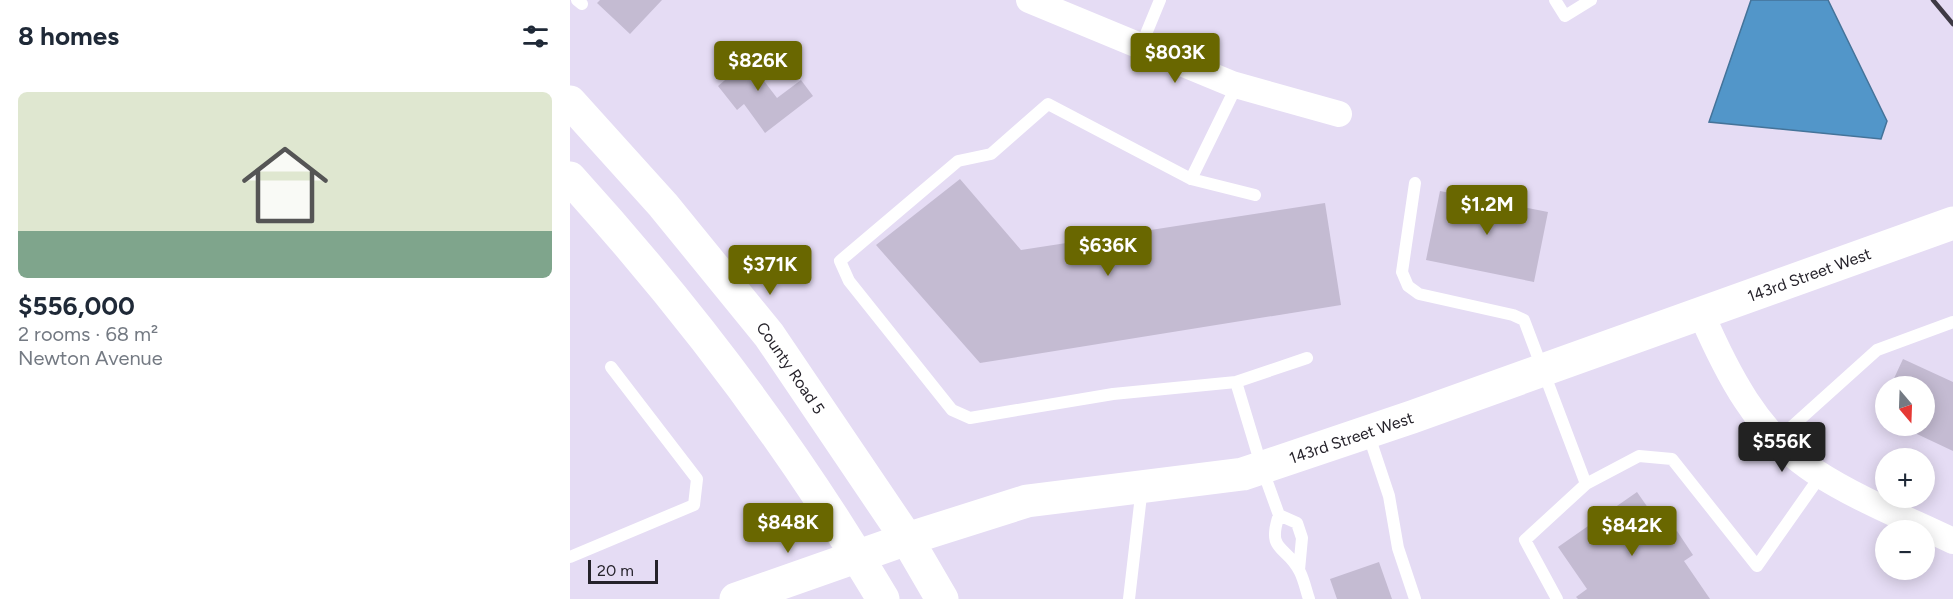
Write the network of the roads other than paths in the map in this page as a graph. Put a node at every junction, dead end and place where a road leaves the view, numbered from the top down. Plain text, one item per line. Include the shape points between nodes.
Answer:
1 (1029, 0) edge
2 (1160, 0) edge
3 (1555, 0) edge
4 (1591, 0) edge
5 (1141, 46) junction
6 (1237, 85) junction
7 (570, 102) edge
8 (1339, 114) dead end
9 (570, 178) edge
10 (1191, 179) junction
11 (1415, 183) dead end
12 (1255, 195) dead end
13 (1953, 222) edge
14 (1701, 312) junction
15 (1953, 322) edge
16 (1307, 358) dead end
17 (611, 367) dead end
18 (1541, 370) junction
19 (1236, 382) junction
20 (1367, 432) junction
21 (1778, 439) junction
22 (1262, 468) junction
23 (1821, 475) junction
24 (1586, 484) junction
25 (1142, 487) junction
26 (1279, 515) junction
27 (907, 539) junction
28 (1953, 541) edge
29 (570, 556) edge
30 (858, 556) junction
31 (1299, 570) junction
32 (736, 599) edge
33 (883, 599) edge
34 (942, 599) edge
35 (1129, 599) edge
36 (1309, 599) edge
37 (1415, 599) edge
38 (1557, 599) edge

1 - 5 street
2 - 5 lane
3 - 4 lane via 1565,16
5 - 6 street
6 - 8 street
6 - 10 lane
7 - 27 street, County Road 5 via 663,205 769,335
9 - 30 street via 630,244 728,368 796,460
10 - 12 lane
10 - 19 lane via 1048,105 990,154 958,160 840,261 849,282 952,410 970,418 1113,394
11 - 18 lane via 1402,272 1408,286 1419,294 1519,317 1526,326
13 - 14 street, 143rd Street West
14 - 18 street, 143rd Street West
14 - 21 street via 1737,388
15 - 21 lane via 1877,350
16 - 19 lane
17 - 29 lane via 698,479 694,505
18 - 20 street, 143rd Street West
18 - 24 lane
19 - 22 lane
20 - 22 street, 143rd Street West
20 - 37 lane via 1389,496 1398,548
21 - 23 street
22 - 25 street, 143rd Street West
22 - 26 lane
23 - 24 lane via 1756,566 1672,459 1639,456
23 - 28 street
24 - 38 lane via 1525,540
25 - 27 street, 143rd Street West via 1027,501
25 - 35 lane
26 - 31 lane via 1273,532 1277,545
26 - 31 lane via 1297,523 1302,538
27 - 30 street, 143rd Street West
27 - 34 street, County Road 5
30 - 32 street, 143rd Street West
30 - 33 street
31 - 36 lane

